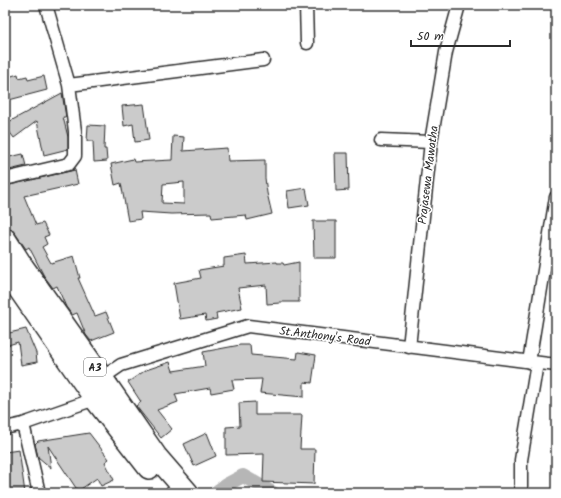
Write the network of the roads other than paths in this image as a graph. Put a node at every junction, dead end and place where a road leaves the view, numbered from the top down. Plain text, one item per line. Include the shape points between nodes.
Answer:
1 (46, 5) edge
2 (306, 5) edge
3 (459, 5) edge
4 (306, 43) dead end
5 (263, 60) dead end
6 (70, 85) junction
7 (381, 140) dead end
8 (431, 142) junction
9 (5, 180) edge
10 (556, 197) edge
11 (5, 239) edge
12 (5, 270) edge
13 (409, 347) junction
14 (533, 362) junction
15 (556, 365) edge
16 (102, 378) junction
17 (95, 399) junction
18 (23, 424) junction
19 (5, 428) edge
20 (39, 493) edge
21 (170, 493) edge
22 (188, 493) edge
23 (521, 493) edge

1 - 6 street
2 - 4 street
3 - 8 street, Prajasewa Mawatha via 446,52
5 - 6 street
6 - 9 street via 75,156 68,164
7 - 8 street
8 - 13 street, Prajasewa Mawatha
10 - 14 street
11 - 16 highway, A3
12 - 17 highway, A3
13 - 14 street, St.Anthony's Road
13 - 16 street, St.Anthony's Road via 248,326 121,365
14 - 15 street, St.Anthony's Road
14 - 23 street via 521,460
16 - 17 street
16 - 22 highway, A3 via 156,456
17 - 18 street
17 - 21 highway, A3
18 - 19 street
18 - 20 street

